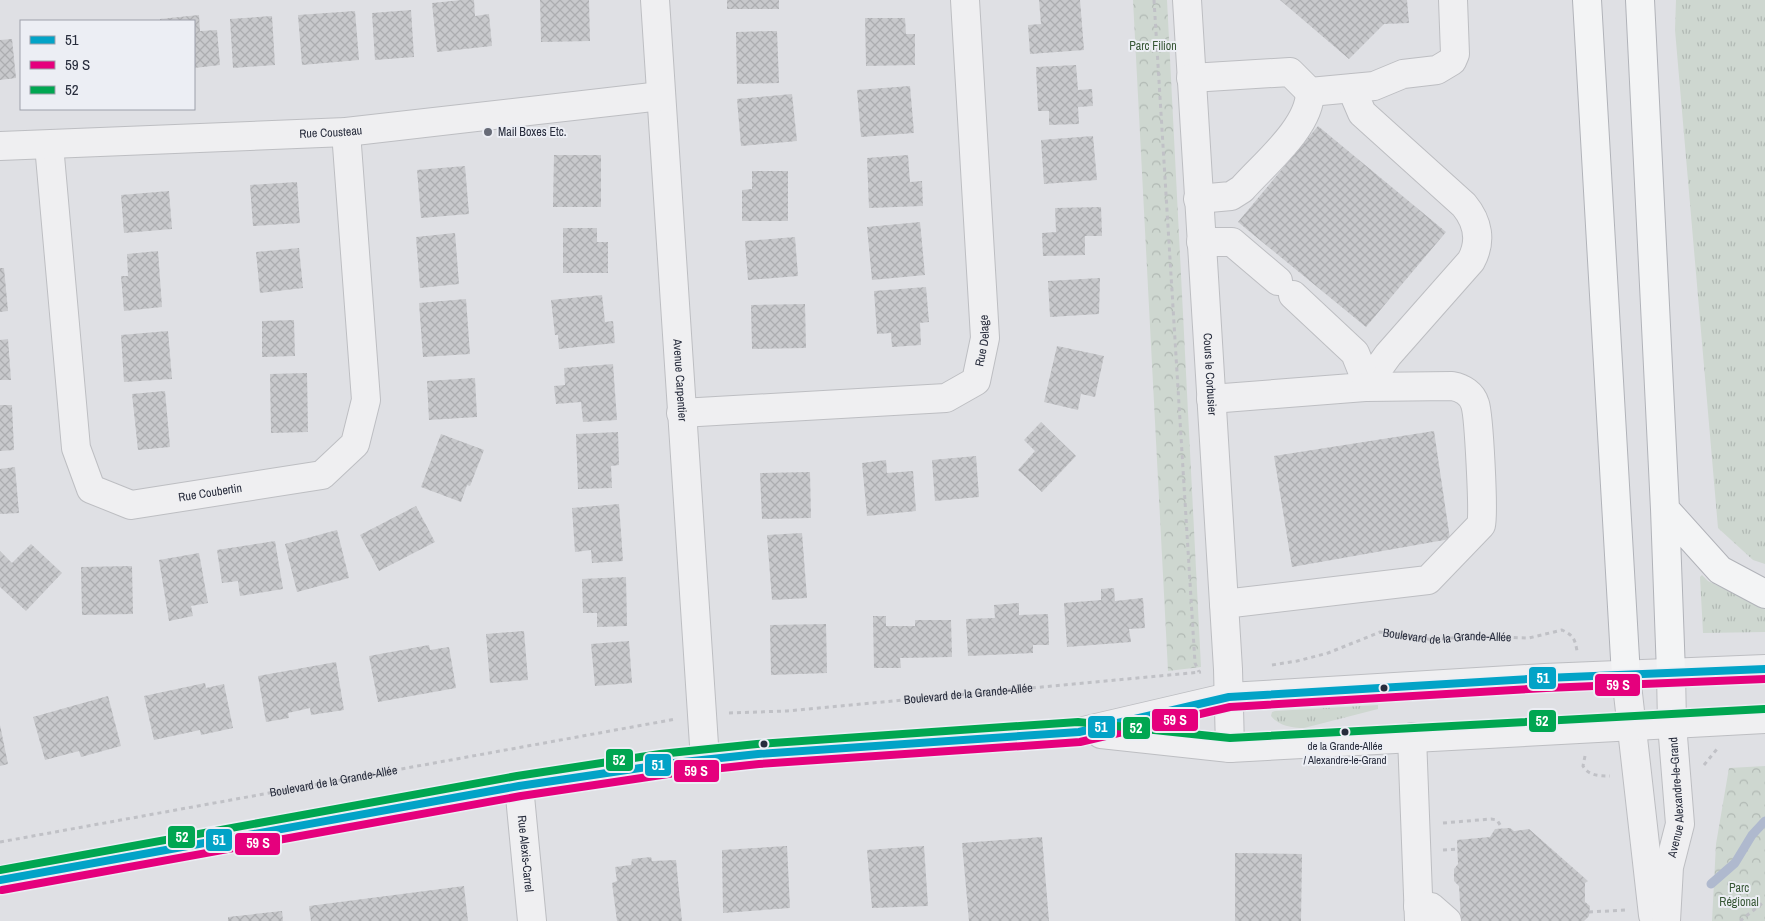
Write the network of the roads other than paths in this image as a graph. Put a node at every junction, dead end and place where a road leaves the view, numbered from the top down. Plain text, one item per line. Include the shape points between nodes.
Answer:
1 (655, 0) edge
2 (965, 0) edge
3 (1187, 0) edge
4 (1453, 0) edge
5 (1587, 0) edge
6 (1640, 0) edge
7 (1191, 78) junction
8 (1354, 88) junction
9 (1310, 92) junction
10 (661, 96) junction
11 (346, 132) junction
12 (49, 145) junction
13 (0, 146) edge
14 (1210, 199) junction
15 (1212, 241) junction
16 (1365, 387) junction
17 (1211, 399) junction
18 (681, 413) junction
19 (1665, 509) junction
20 (1765, 594) edge
21 (1224, 604) junction
22 (1765, 669) edge
23 (1671, 673) junction
24 (1626, 676) junction
25 (1229, 697) junction
26 (1765, 719) edge
27 (1672, 724) junction
28 (1631, 726) junction
29 (1079, 732) junction
30 (1412, 737) junction
31 (1230, 748) junction
32 (705, 760) junction
33 (519, 786) junction
34 (0, 880) edge
35 (1419, 913) edge
36 (1641, 915) edge
37 (532, 921) edge
38 (1447, 921) edge
39 (1666, 921) edge

1 - 10 street, Avenue Carpentier
2 - 18 street, Rue Delage via 985,338 976,381 946,398
3 - 7 street, Cours le Corbusier
4 - 8 street via 1456,45 1452,62 1437,70 1403,74 1374,86
5 - 24 highway
6 - 19 highway
7 - 9 street via 1290,72
7 - 14 street, Cours le Corbusier
8 - 9 street
8 - 16 street via 1362,113 1464,205 1474,219 1478,234 1471,261 1388,355
9 - 14 street via 1310,103 1300,124 1242,188 1230,196
10 - 11 street, Rue Cousteau
10 - 18 street, Avenue Carpentier
11 - 12 street, Rue Cousteau
11 - 12 street, Rue Coubertin via 366,400 355,444 322,475 131,505 91,489 76,448
12 - 13 street, Rue Cousteau
14 - 15 street, Cours le Corbusier
15 - 16 street via 1232,242 1355,352
15 - 17 street, Cours le Corbusier
16 - 17 street
16 - 21 street via 1452,386 1465,390 1471,396 1477,416 1481,525 1428,580
17 - 21 street, Cours le Corbusier
18 - 32 street, Avenue Carpentier
19 - 20 highway via 1720,570
19 - 23 highway
21 - 25 street, Cours le Corbusier
22 - 23 street
23 - 24 street
23 - 27 street, Avenue Alexandre-le-Grand
24 - 25 street
24 - 28 street, Avenue Alexandre-le-Grand
25 - 29 street
25 - 31 street, Cours le Corbusier
26 - 27 street
27 - 28 street
27 - 39 street, Avenue Alexandre-le-Grand via 1680,824 1669,867
28 - 30 street
28 - 36 street, Avenue Alexandre-le-Grand
29 - 31 street
29 - 32 street
30 - 31 street
30 - 35 street
32 - 33 street
33 - 34 street
33 - 37 street, Rue Alexis-Carrel
35 - 38 street via 1430,906

